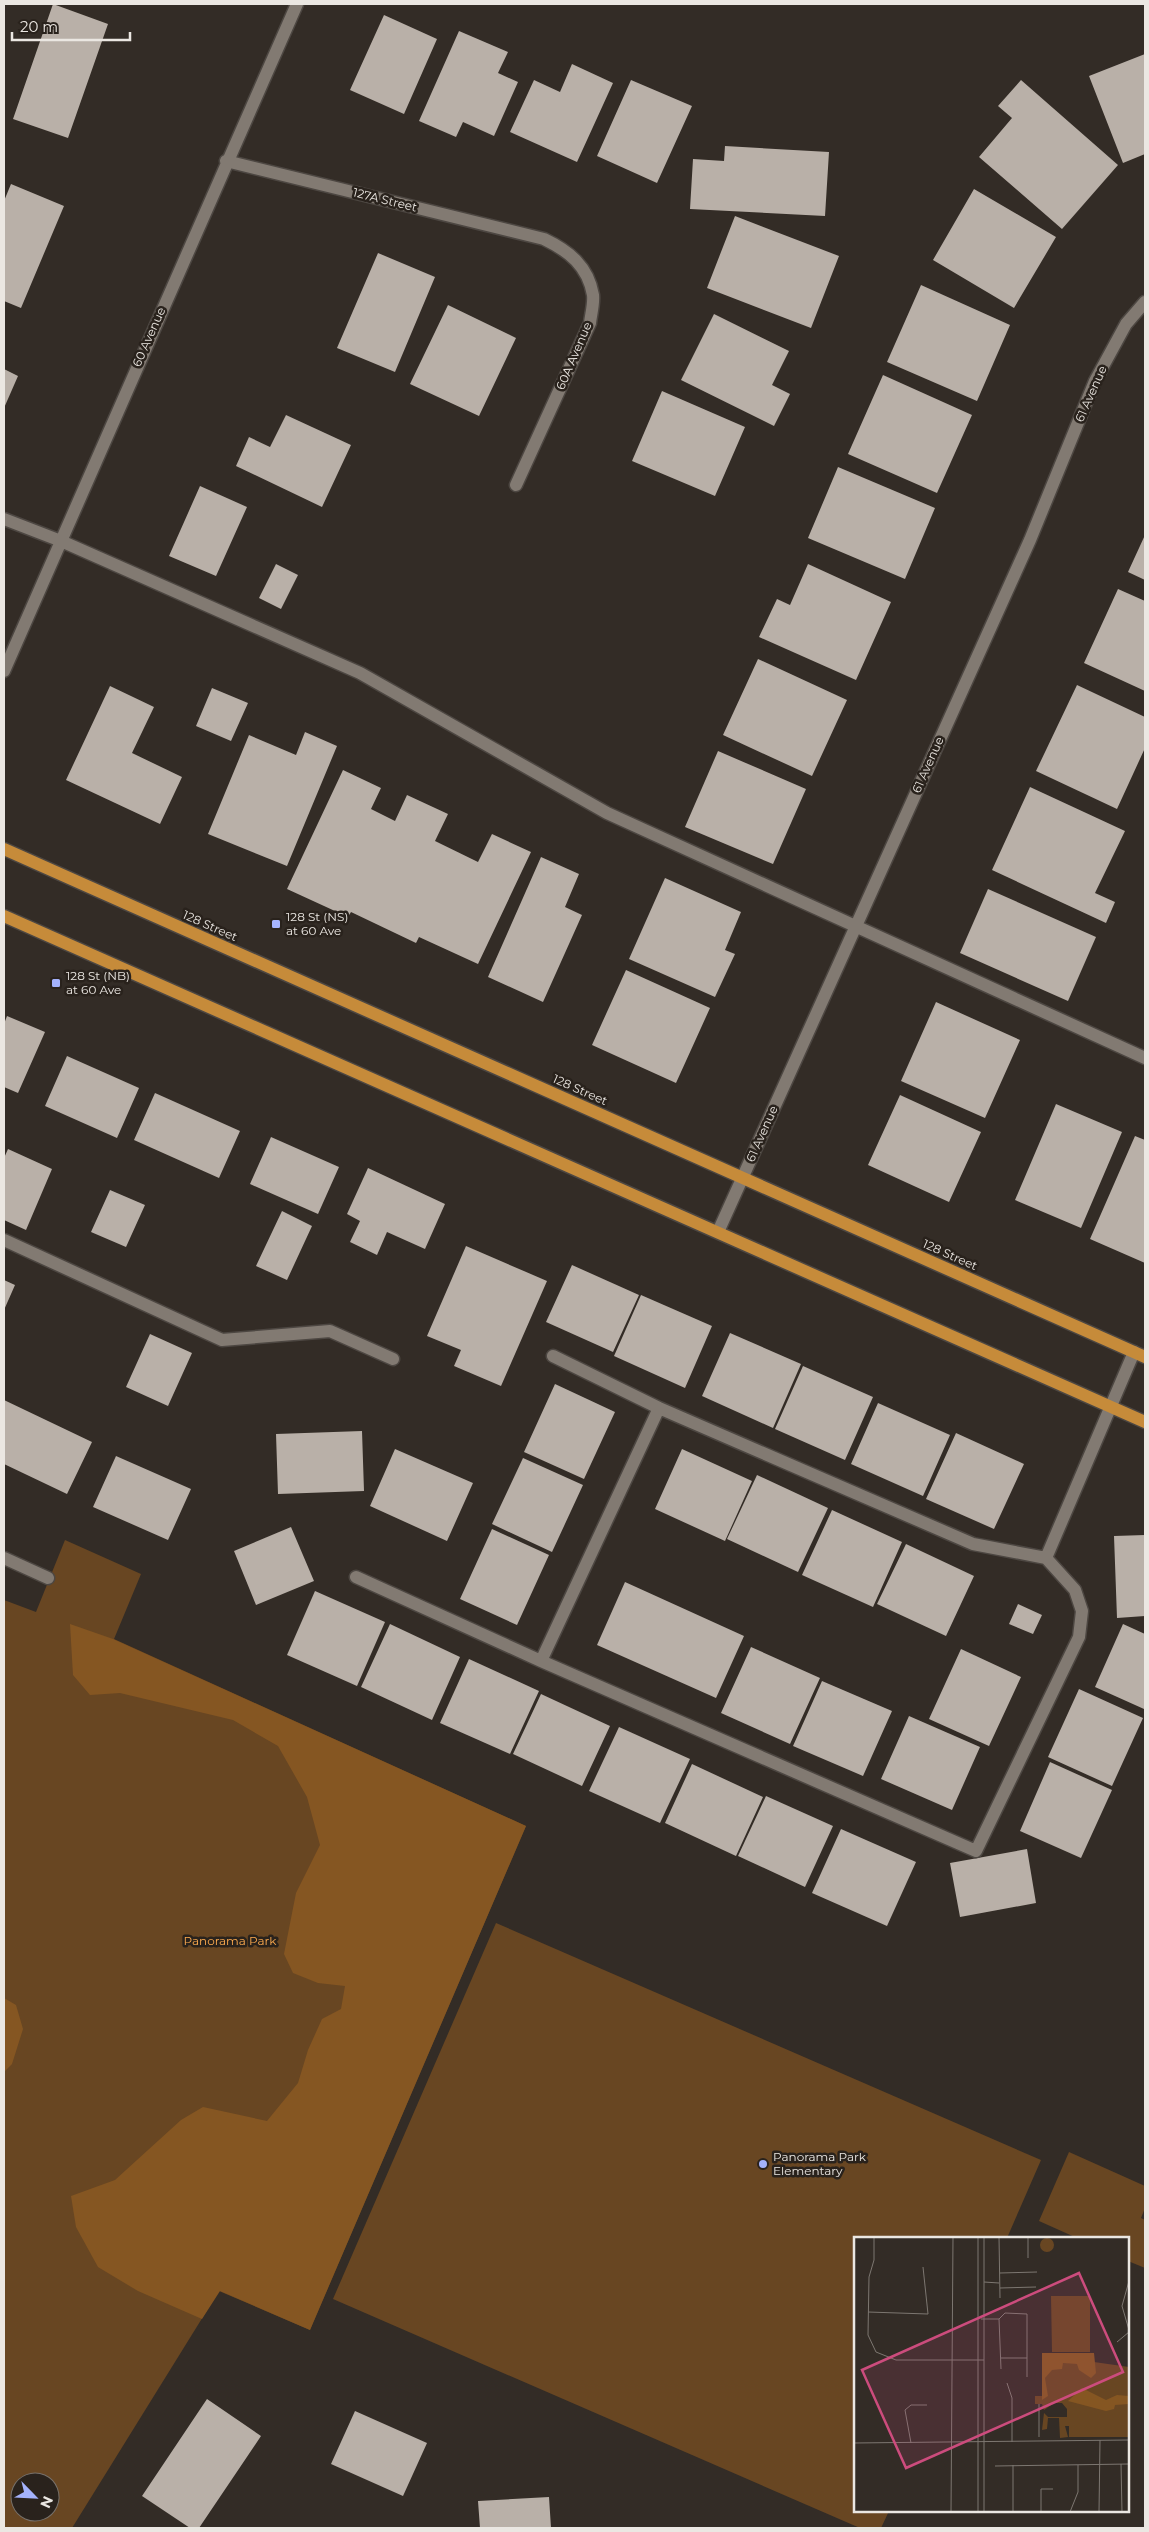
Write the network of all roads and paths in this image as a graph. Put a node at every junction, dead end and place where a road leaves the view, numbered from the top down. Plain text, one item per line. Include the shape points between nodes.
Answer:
1 (297, 4) edge
2 (226, 161) junction
3 (544, 239) joint
4 (1145, 302) edge
5 (516, 485) dead end
6 (4, 519) edge
7 (60, 541) junction
8 (4, 671) edge
9 (4, 848) edge
10 (4, 916) edge
11 (855, 927) junction
12 (1145, 1058) edge
13 (743, 1177) junction
14 (718, 1232) junction
15 (4, 1240) edge
16 (1139, 1355) edge
17 (553, 1356) dead end
18 (393, 1359) dead end
19 (1111, 1407) junction
20 (659, 1408) junction
21 (1145, 1422) edge
22 (4, 1558) edge
23 (1046, 1558) junction
24 (356, 1577) dead end
25 (48, 1578) dead end
26 (541, 1661) junction

1 - 2 street, 60 Avenue
2 - 3 street, 127A Street
2 - 7 street, 60 Avenue
3 - 5 street, 60A Avenue via 565,249 584,271 593,296 590,322
4 - 11 street, 61 Avenue via 1126,324 1095,381 1030,540
6 - 7 street
7 - 8 street, 60 Avenue
7 - 11 street via 360,674 607,813
9 - 13 main road, 128 Street
10 - 14 main road
11 - 12 street
11 - 13 street, 61 Avenue
13 - 14 street, 61 Avenue
13 - 16 main road, 128 Street
14 - 19 main road
15 - 18 street via 222,1340 330,1331
16 - 19 street
17 - 20 street
19 - 21 main road
19 - 23 street
20 - 23 street via 973,1544
20 - 26 street
22 - 25 street
23 - 26 street via 1075,1590 1082,1611 1079,1637 976,1851
24 - 26 street

